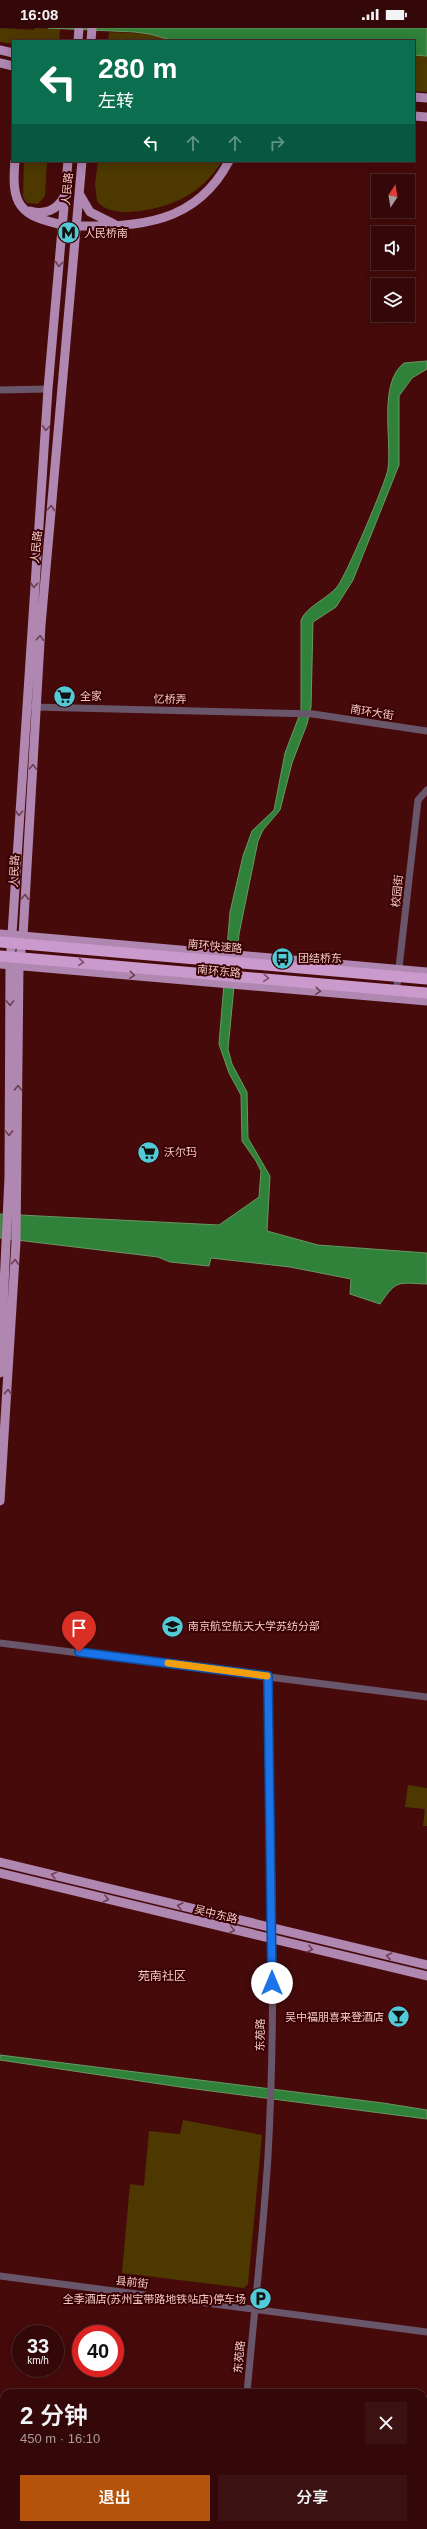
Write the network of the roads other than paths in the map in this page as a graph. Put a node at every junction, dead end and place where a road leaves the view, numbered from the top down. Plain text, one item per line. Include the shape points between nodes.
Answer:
1 (79, 28) edge
2 (92, 28) edge
3 (78, 40) edge
4 (91, 40) edge
5 (0, 50) edge
6 (12, 53) edge
7 (0, 64) edge
8 (12, 66) edge
9 (415, 97) edge
10 (427, 98) edge
11 (415, 116) edge
12 (427, 117) edge
13 (15, 162) edge
14 (68, 162) edge
15 (82, 162) edge
16 (228, 162) edge
17 (79, 190) junction
18 (66, 191) junction
19 (23, 208) junction
20 (63, 225) junction
21 (76, 226) junction
22 (125, 226) junction
23 (48, 389) junction
24 (0, 390) edge
25 (26, 707) junction
26 (36, 708) junction
27 (313, 714) joint
28 (427, 731) edge
29 (427, 790) edge
30 (0, 934) edge
31 (12, 935) junction
32 (23, 936) junction
33 (0, 942) edge
34 (0, 956) edge
35 (0, 964) edge
36 (14, 964) junction
37 (400, 970) junction
38 (427, 972) edge
39 (427, 979) edge
40 (427, 993) edge
41 (396, 998) junction
42 (427, 1001) edge
43 (0, 1373) edge
44 (0, 1501) edge
45 (0, 1643) edge
46 (268, 1676) junction
47 (427, 1697) edge
48 (0, 1862) edge
49 (0, 1873) edge
50 (273, 1929) junction
51 (272, 1940) junction
52 (427, 1965) edge
53 (427, 1976) edge
54 (0, 2276) edge
55 (254, 2309) junction
56 (427, 2332) edge
57 (247, 2389) edge

1 - 3 main road
2 - 4 main road
5 - 6 main road
7 - 8 main road
9 - 10 main road
11 - 12 main road
13 - 19 main road via 14,190
14 - 18 main road, 人民路
15 - 17 main road, 人民路
16 - 22 main road via 211,188 190,206 162,219
17 - 21 main road, 人民路
17 - 22 main road via 82,202 90,212 106,221
18 - 19 main road via 62,202 54,210 40,212
18 - 20 main road, 人民路
19 - 20 main road via 43,221
20 -> 23 main road, 人民路
21 - 22 main road
26 -> 21 main road, 人民路
23 - 24 street
23 -> 25 main road, 人民路
25 - 26 street, 忆桥弄
25 -> 31 main road, 人民路
26 - 27 street, 忆桥弄
32 -> 26 main road, 人民路
27 - 28 street, 南环大街
29 - 37 street, 校园街 via 418,800
30 - 31 main road, 南环东路
31 - 32 main road, 南环东路
31 - 36 main road, 人民路
32 - 36 main road, 人民路
32 - 37 main road, 南环东路
33 - 39 highway, 南环快速路, bridge
34 -> 40 highway, bridge
35 - 36 main road, 南环东路
36 -> 41 main road, 南环东路
36 -> 43 main road
44 -> 36 main road via 17,1211
37 - 38 main road, 南环东路
37 - 41 street, 校园街
41 - 42 main road, 南环东路
45 - 46 street
46 - 47 street
46 - 50 street, 东苑路
50 -> 48 main road, 吴中东路
49 -> 51 main road, 吴中东路
50 - 51 street, 东苑路
52 -> 50 main road, 吴中东路
51 -> 53 main road, 吴中东路
51 - 55 street, 东苑路 via 268,2156
54 - 55 street, 县前街
55 - 56 street, 县前街
55 - 57 street, 东苑路

